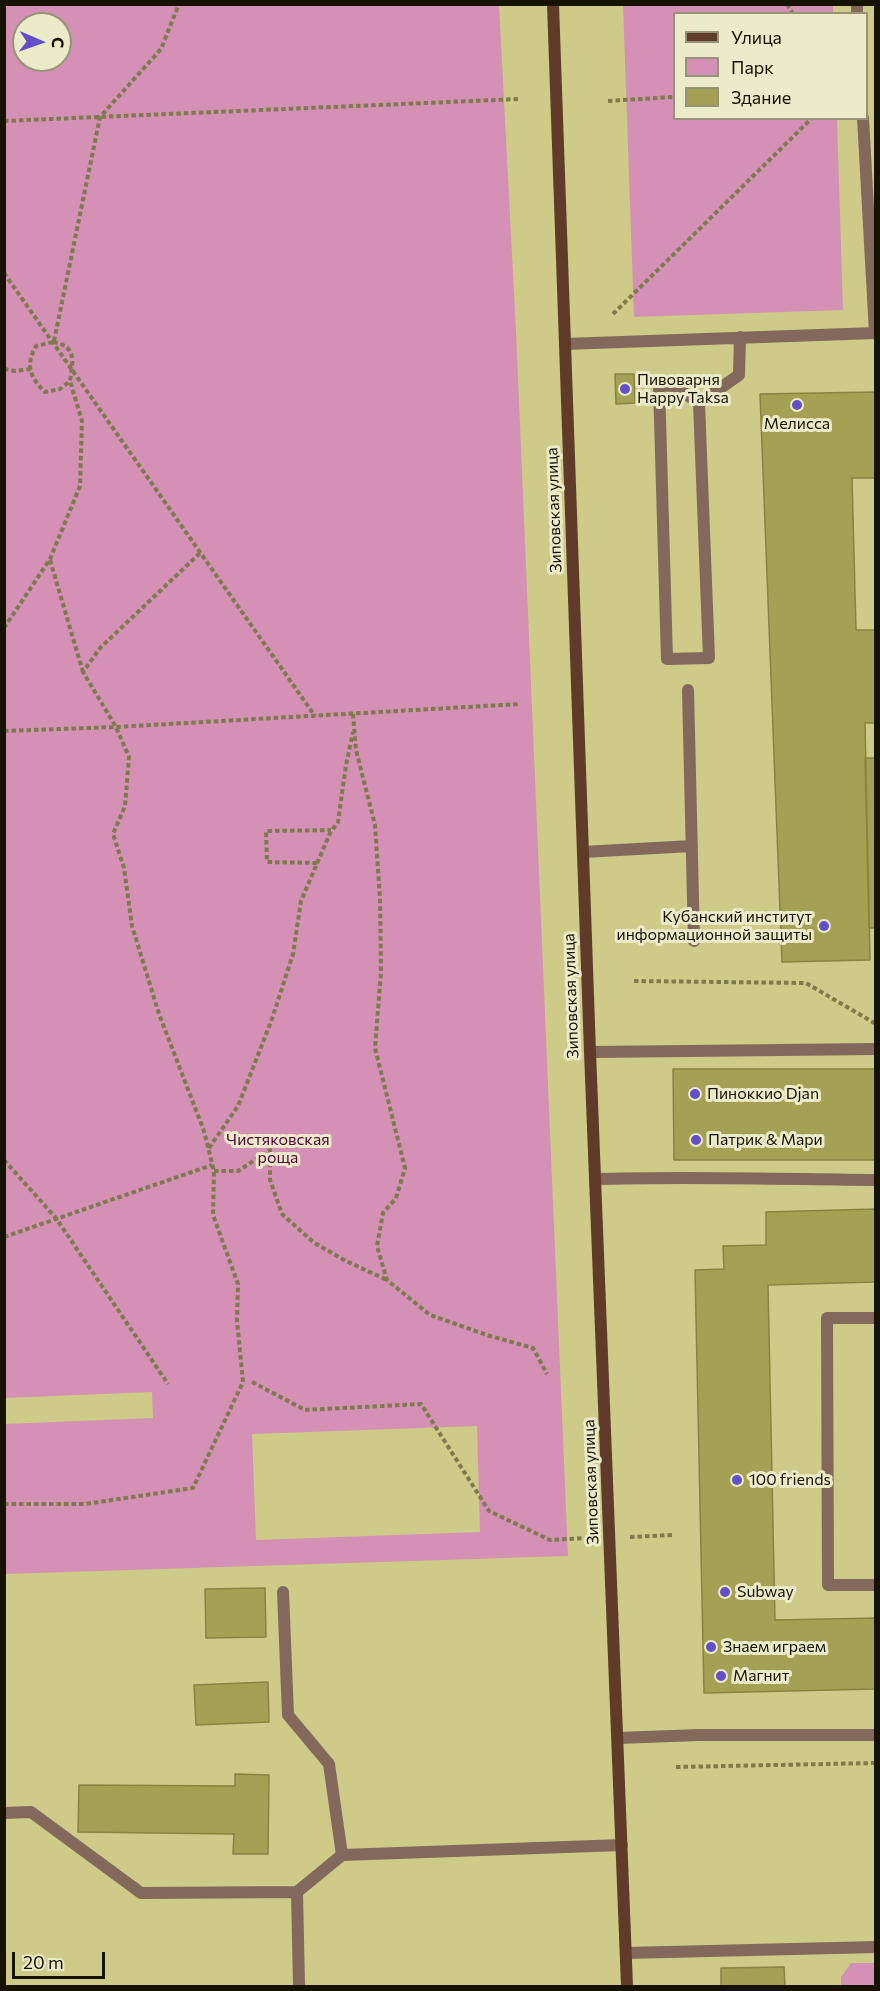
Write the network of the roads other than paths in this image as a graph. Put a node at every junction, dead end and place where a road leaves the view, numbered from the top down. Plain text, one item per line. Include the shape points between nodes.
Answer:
1 (553, 4) edge
2 (863, 120) edge
3 (740, 337) junction
4 (565, 344) junction
5 (699, 403) junction
6 (688, 690) dead end
7 (692, 846) junction
8 (583, 852) junction
9 (694, 942) dead end
10 (876, 1049) edge
11 (590, 1052) junction
12 (595, 1179) junction
13 (876, 1180) edge
14 (876, 1318) edge
15 (876, 1585) edge
16 (283, 1592) dead end
17 (876, 1735) edge
18 (618, 1738) junction
19 (4, 1813) edge
20 (622, 1845) junction
21 (342, 1855) junction
22 (297, 1892) junction
23 (876, 1947) edge
24 (626, 1953) junction
25 (299, 1986) edge
26 (627, 1986) edge

1 - 4 street, Зиповская улица
2 - 3 lane via 875,333
3 - 4 lane
3 - 5 lane via 739,375
4 - 8 street, Зиповская улица
5 - 5 lane via 674,386 659,385 667,659 709,658
6 - 7 lane
7 - 8 lane
7 - 9 lane
8 - 11 street, Зиповская улица
10 - 11 lane
11 - 12 street, Зиповская улица
12 - 13 lane
12 - 18 street, Зиповская улица
14 - 15 lane via 827,1318 828,1585
16 - 21 lane via 288,1715 329,1764
17 - 18 lane
18 - 20 street, Зиповская улица
19 - 22 lane via 31,1812 141,1893
20 - 21 lane
20 - 24 street, Зиповская улица
21 - 22 lane
22 - 25 lane
23 - 24 lane
24 - 26 street, Зиповская улица

